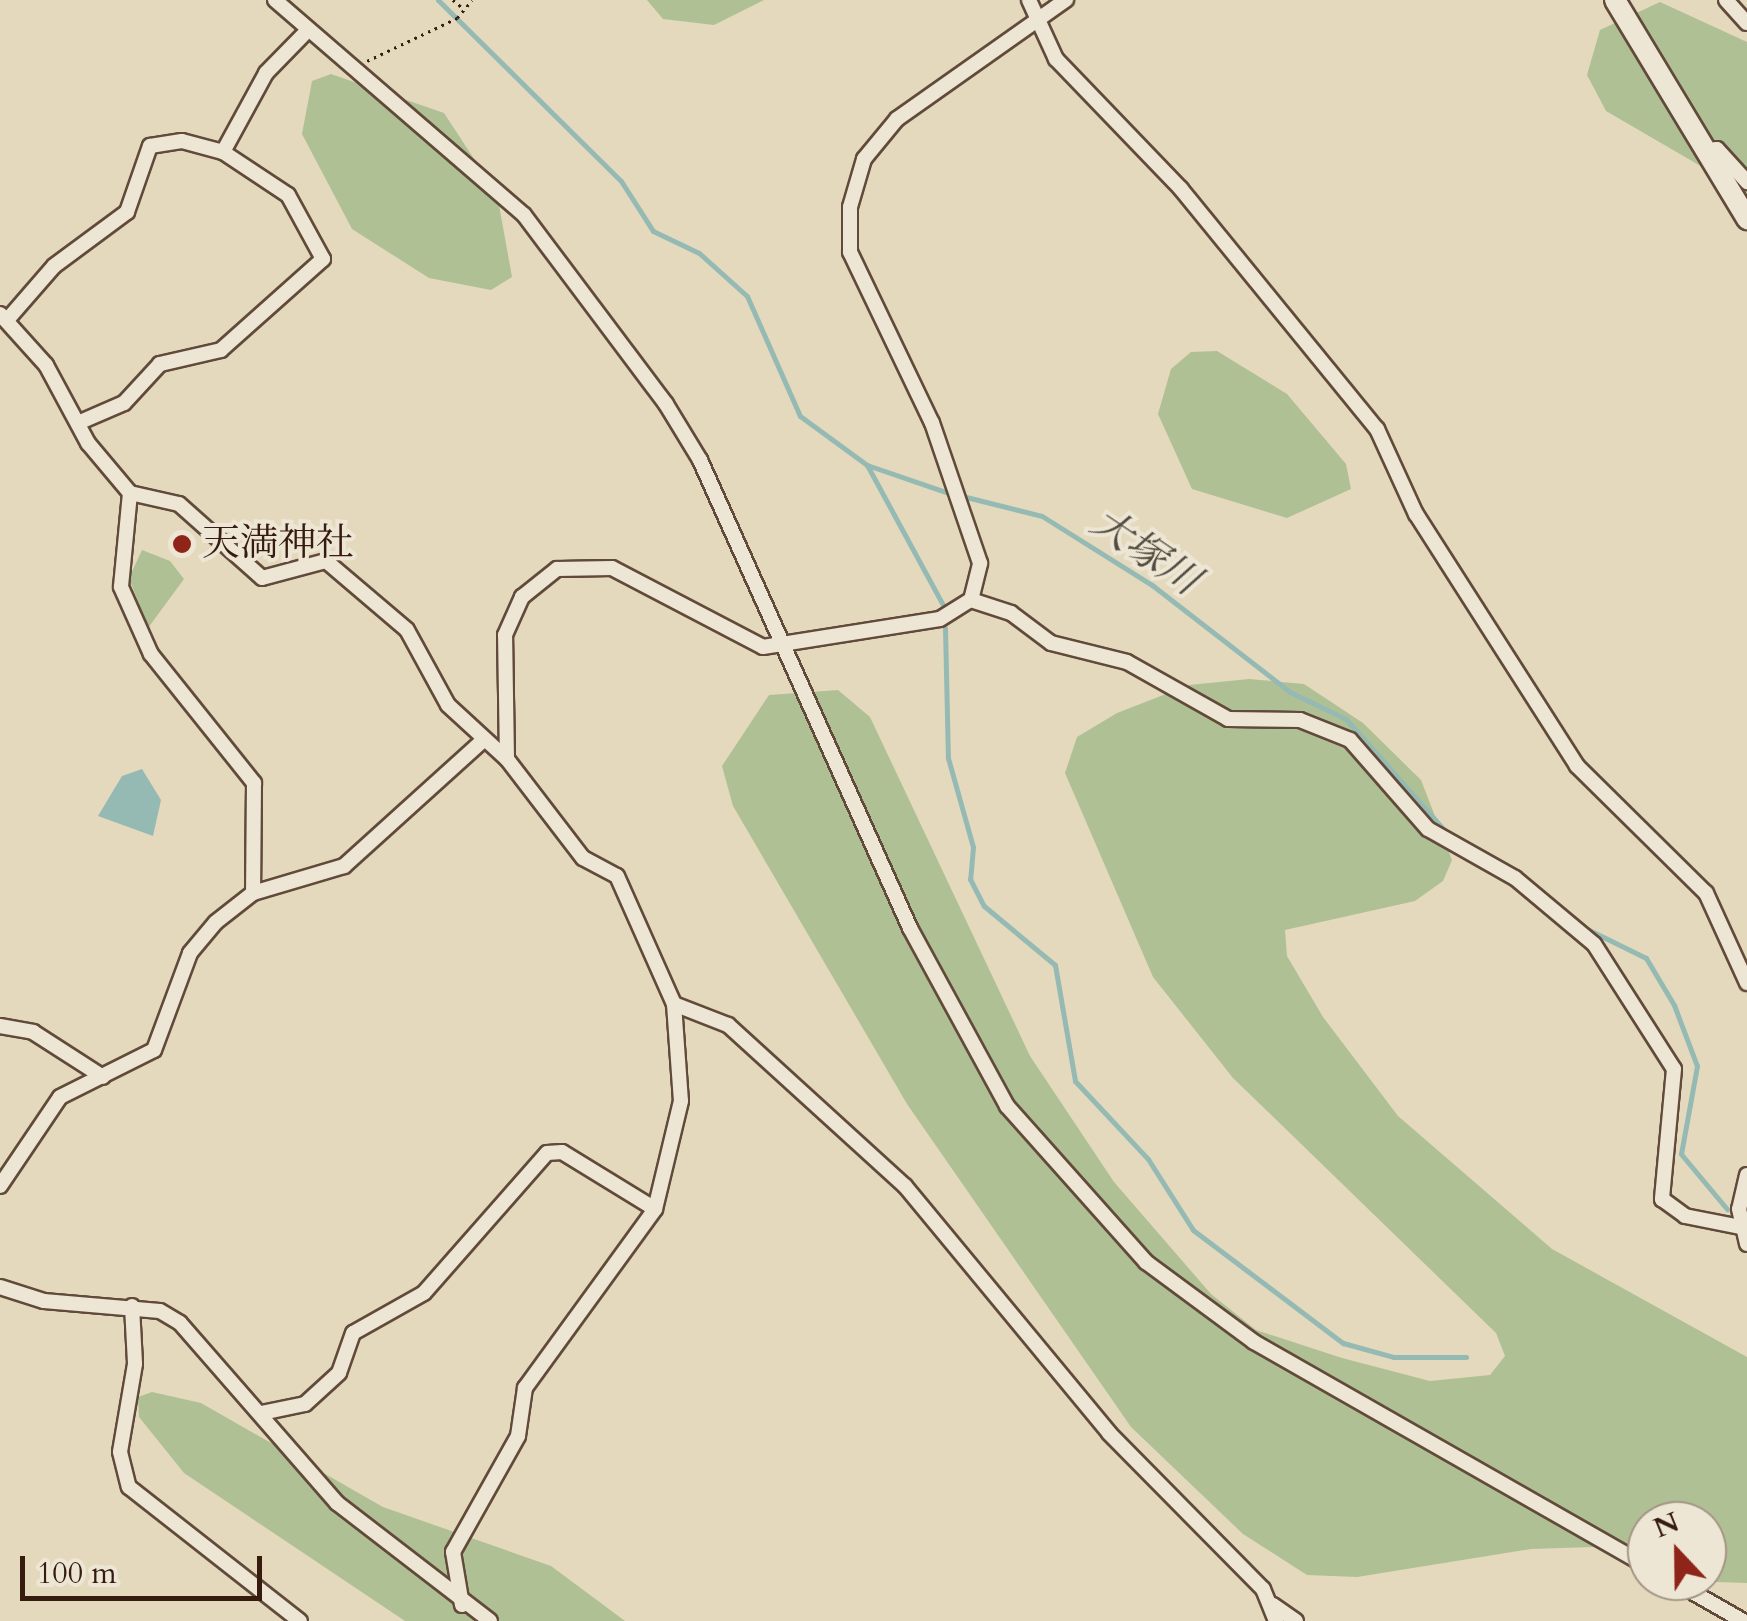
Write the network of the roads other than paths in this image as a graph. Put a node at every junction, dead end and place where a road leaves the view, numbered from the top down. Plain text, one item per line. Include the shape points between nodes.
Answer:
1 (276, 0) edge
2 (1029, 0) edge
3 (1066, 0) edge
4 (1615, 0) edge
5 (1726, 0) edge
6 (1038, 18) junction
7 (1747, 23) edge
8 (304, 34) junction
9 (1704, 150) junction
10 (224, 152) junction
11 (1747, 182) edge
12 (1747, 219) edge
13 (4, 317) edge
14 (78, 422) junction
15 (130, 494) junction
16 (972, 600) junction
17 (786, 648) junction
18 (481, 742) junction
19 (507, 759) junction
20 (252, 892) junction
21 (1747, 983) edge
22 (674, 1004) junction
23 (0, 1026) edge
24 (103, 1076) junction
25 (1747, 1175) edge
26 (0, 1186) edge
27 (655, 1210) junction
28 (1740, 1227) junction
29 (1747, 1244) edge
30 (0, 1287) edge
31 (132, 1306) junction
32 (261, 1413) junction
33 (1627, 1555) edge
34 (1708, 1601) edge
35 (462, 1605) junction
36 (1275, 1613) edge
37 (300, 1621) edge
38 (490, 1621) edge
39 (1296, 1621) edge
40 (1743, 1621) edge

1 - 8 street
2 - 6 street
3 - 6 street
4 - 9 street
5 - 7 street
6 - 16 street via 897,118 864,159 850,208 850,252 980,563
6 - 21 street via 1056,60 1181,189 1378,428 1416,514 1577,766 1706,893
8 - 10 street via 266,73
8 - 17 street via 470,166 550,247 700,460
9 - 11 street via 1717,150
9 - 12 street
10 - 13 street via 182,141 144,149 127,212 54,266
10 - 14 street via 280,184 323,259 221,350 160,364 124,404
13 - 14 street
14 - 15 street
15 - 18 street via 179,504 262,578 326,561 407,630 429,678
15 - 20 street via 121,587 151,654 250,774
16 - 17 street via 940,619
16 - 28 street via 1011,613 1052,642 1128,662 1228,719 1300,720 1350,740 1428,828 1514,878 1594,944 1674,1069 1662,1198 1686,1216
17 - 19 street via 748,643 612,568 557,569 522,597 505,635
17 - 33 street via 969,1043 1007,1106 1146,1262 1254,1342
18 - 19 street
18 - 20 street via 344,866
19 - 22 street via 582,858 617,876
20 - 24 street via 190,954 154,1050
22 - 27 street via 680,1101
22 - 36 street via 728,1025 905,1186 1108,1433
23 - 24 street via 33,1032
24 - 26 street via 48,1108
25 - 28 street
27 - 32 street via 562,1152 548,1153 424,1293 353,1333 328,1383 305,1404
27 - 35 street via 525,1388 518,1436 453,1552
28 - 29 street
30 - 31 street via 44,1301
31 - 32 street via 160,1310 202,1340
31 - 37 street via 134,1364 120,1452 129,1486
32 - 35 street via 336,1503
34 - 40 street
35 - 38 street
36 - 39 street

